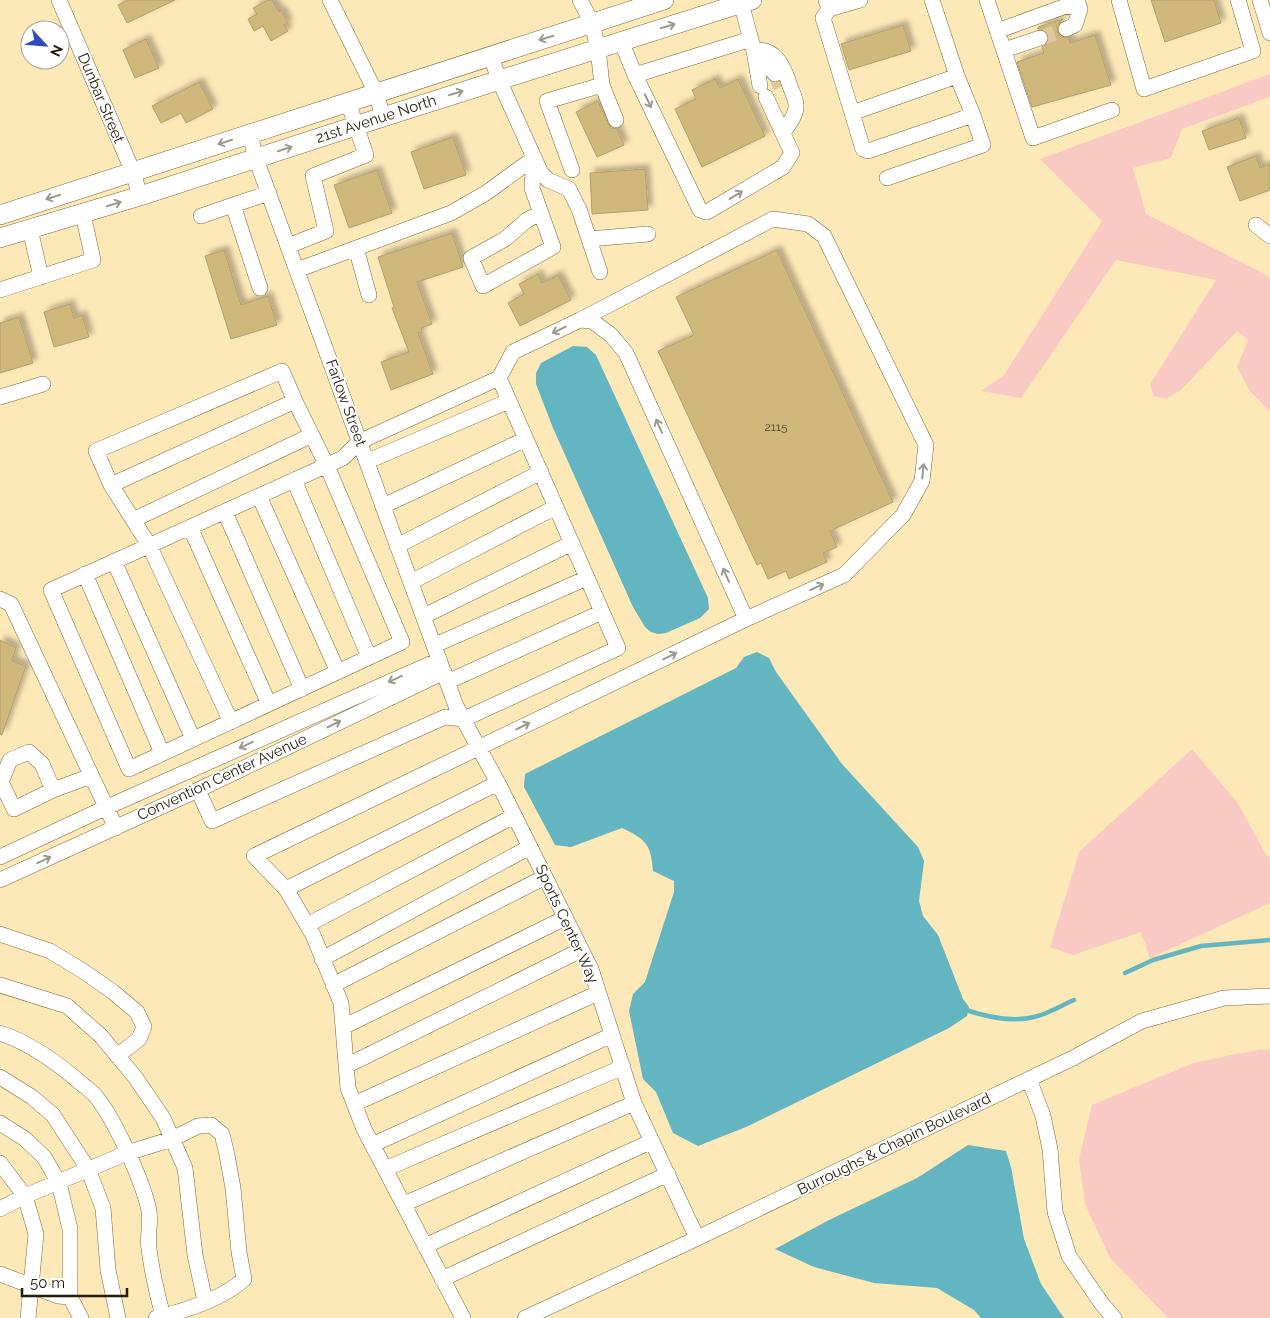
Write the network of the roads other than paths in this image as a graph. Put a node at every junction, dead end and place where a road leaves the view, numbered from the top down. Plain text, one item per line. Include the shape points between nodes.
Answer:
1 (59, 0) edge
2 (330, 0) edge
3 (580, 0) edge
4 (664, 0) edge
5 (860, 0) edge
6 (932, 0) edge
7 (987, 0) edge
8 (1119, 0) edge
9 (1238, 0) edge
10 (1260, 0) edge
11 (747, 2) edge
12 (827, 4) edge
13 (1079, 5) edge
14 (592, 23) junction
15 (1066, 29) tunnel mouth
16 (997, 31) junction
17 (1270, 33) edge
18 (1040, 38) tunnel mouth
19 (621, 40) junction
20 (753, 45) junction
21 (598, 49) junction
22 (1004, 50) junction
23 (491, 56) junction
24 (635, 75) junction
25 (957, 76) junction
26 (499, 80) junction
27 (602, 86) junction
28 (767, 88) junction
29 (376, 93) junction
30 (348, 102) junction
31 (1112, 110) dead end
32 (852, 113) junction
33 (973, 116) junction
34 (383, 117) junction
35 (616, 120) dead end
36 (356, 126) junction
37 (783, 133) junction
38 (250, 134) junction
39 (534, 158) junction
40 (256, 159) junction
41 (572, 170) dead end
42 (133, 172) junction
43 (887, 178) dead end
44 (269, 193) junction
45 (140, 196) junction
46 (233, 205) junction
47 (541, 213) junction
48 (83, 214) junction
49 (0, 215) edge
50 (201, 216) dead end
51 (1256, 225) dead end
52 (30, 229) junction
53 (648, 234) dead end
54 (1270, 236) edge
55 (0, 238) edge
56 (589, 239) junction
57 (288, 246) junction
58 (356, 248) junction
59 (297, 270) junction
60 (600, 272) dead end
61 (41, 277) junction
62 (260, 288) dead end
63 (0, 290) edge
64 (369, 295) dead end
65 (580, 320) junction
66 (499, 378) junction
67 (42, 384) dead end
68 (0, 397) edge
69 (295, 401) junction
70 (509, 401) junction
71 (312, 436) junction
72 (526, 439) junction
73 (359, 442) junction
74 (368, 461) junction
75 (327, 466) junction
76 (541, 472) junction
77 (294, 480) junction
78 (111, 485) junction
79 (260, 496) junction
80 (383, 506) junction
81 (556, 507) junction
82 (225, 512) junction
83 (133, 520) junction
84 (190, 527) junction
85 (572, 543) junction
86 (149, 546) junction
87 (397, 546) junction
88 (114, 561) junction
89 (85, 574) junction
90 (587, 578) junction
91 (411, 582) junction
92 (0, 599) edge
93 (602, 612) junction
94 (424, 616) junction
95 (746, 619) junction
96 (369, 657) junction
97 (441, 665) junction
98 (338, 672) junction
99 (302, 688) junction
100 (269, 704) junction
101 (464, 719) junction
102 (231, 722) junction
103 (193, 739) junction
104 (479, 747) junction
105 (162, 754) junction
106 (91, 776) junction
107 (498, 783) junction
108 (53, 790) dead end
109 (198, 790) junction
110 (106, 808) junction
111 (514, 816) junction
112 (116, 828) junction
113 (530, 847) junction
114 (0, 857) edge
115 (545, 877) junction
116 (0, 880) edge
117 (286, 889) junction
118 (565, 918) junction
119 (307, 925) junction
120 (0, 934) edge
121 (581, 950) junction
122 (322, 959) junction
123 (0, 985) edge
124 (333, 985) junction
125 (598, 993) junction
126 (1270, 996) edge
127 (343, 1027) junction
128 (0, 1033) edge
129 (612, 1034) junction
130 (117, 1056) junction
131 (346, 1066) junction
132 (623, 1067) junction
133 (0, 1077) edge
134 (1029, 1079) junction
135 (634, 1103) junction
136 (354, 1104) junction
137 (0, 1123) edge
138 (172, 1139) junction
139 (652, 1141) junction
140 (372, 1144) junction
141 (128, 1153) junction
142 (0, 1163) edge
143 (88, 1169) junction
144 (385, 1169) junction
145 (668, 1174) junction
146 (59, 1183) junction
147 (25, 1196) junction
148 (404, 1204) junction
149 (0, 1209) edge
150 (697, 1238) junction
151 (425, 1246) junction
152 (0, 1274) edge
153 (442, 1279) junction
154 (31, 1287) junction
155 (70, 1297) junction
156 (205, 1301) junction
157 (159, 1317) edge
158 (28, 1318) edge
159 (81, 1318) edge
160 (118, 1318) edge
161 (463, 1318) edge
162 (525, 1318) edge
163 (1114, 1318) edge

1 - 42 street, Dunbar Street
2 - 29 street
3 - 14 street
4 - 14 main road, 21st Avenue North
5 - 12 street
6 - 25 street
7 - 16 street
8 - 9 street via 1144,89 1253,51
10 - 17 street
19 -> 11 main road, 21st Avenue North
11 - 20 street
12 - 32 street via 823,18
13 - 15 street via 1075,25
13 - 16 street via 1066,6
14 - 21 street
14 -> 23 main road, 21st Avenue North
16 - 22 street
18 - 22 street
19 - 21 main road, 21st Avenue North
19 - 24 street
20 - 24 street
20 - 28 street
20 - 28 street
20 - 37 street via 772,53 784,67 796,104 795,114
21 - 26 main road, 21st Avenue North
21 - 27 street
22 - 31 street via 1033,138
23 - 26 street
23 - 29 main road, 21st Avenue North
24 -> 37 street via 703,212 783,167 792,153
25 - 32 street
25 - 33 street
34 -> 26 main road, 21st Avenue North
26 - 39 street
27 - 35 street
27 - 41 street via 548,101
28 - 37 street
29 - 30 main road, 21st Avenue North
29 - 34 street
30 - 36 street
30 - 38 main road, 21st Avenue North
32 - 33 street via 863,149 868,151
33 - 43 street via 983,145
34 - 36 main road, 21st Avenue North
40 -> 36 main road, 21st Avenue North
36 - 57 street via 366,156 313,176 326,231
38 - 40 street, Farlow Street
38 -> 42 main road, 21st Avenue North
39 - 47 street via 532,188
39 - 56 street via 548,180 569,189
39 - 58 street via 486,193 451,212
40 - 44 street, Farlow Street
40 - 45 main road, 21st Avenue North
42 - 45 street, Dunbar Street
42 -> 49 main road, 21st Avenue North
44 - 46 street
44 - 57 street, Farlow Street
48 -> 45 main road, 21st Avenue North
46 - 50 street
46 - 62 street
47 - 47 street via 553,247 483,286 471,258
48 - 52 main road, 21st Avenue North
48 - 61 street via 93,260
51 - 54 street
52 - 55 main road, 21st Avenue North
52 - 61 street
53 - 56 street
56 - 60 street
57 - 59 street, Farlow Street
58 - 59 street
58 - 64 street
59 - 73 street, Farlow Street
61 - 63 street
65 -> 66 street via 513,352
95 -> 65 street via 626,353 592,321
95 -> 65 street via 844,575 904,515 922,481 926,445 824,236 808,224 773,219
66 - 70 street
66 - 73 street
67 - 68 street
69 - 71 street
69 - 78 street
69 - 78 street via 282,371 96,452
70 - 72 street
70 - 74 street
71 - 75 street
71 - 83 street
72 - 76 street
72 - 80 street
73 - 74 street, Farlow Street
73 - 75 street via 343,458
74 - 80 street, Farlow Street
75 - 77 street
75 - 96 street via 402,642
76 - 81 street
76 - 87 street
77 - 79 street
77 - 96 street
78 - 83 street
79 - 82 street
79 - 98 street
80 - 87 street, Farlow Street
81 - 85 street
81 - 91 street
82 - 84 street
82 - 99 street
83 - 86 street
84 - 86 street
84 - 100 street
85 - 90 street
85 - 94 street
86 - 88 street
86 - 102 street
87 - 91 street, Farlow Street
88 - 89 street
88 - 103 street
89 - 105 street
89 - 105 street via 51,590 128,769
90 - 93 street
90 - 97 street
91 - 94 street, Farlow Street
92 - 106 street via 11,604
93 - 97 street
93 - 101 street via 618,648
94 - 97 street, Farlow Street
104 -> 95 street
96 - 98 street
97 - 101 street, Sports Center Way
109 -> 97 street, Convention Center Avenue
97 -> 110 street, Convention Center Avenue
98 - 99 street
99 - 100 street
100 - 102 street
101 - 104 street, Sports Center Way
101 - 109 street via 445,717 212,821
102 - 103 street
103 - 105 street
104 - 107 street, Sports Center Way
104 - 117 street via 254,856
106 - 108 street
106 - 110 street
107 - 111 street, Sports Center Way
107 - 117 street
109 - 112 street, Convention Center Avenue
110 - 112 street
110 - 114 street, Convention Center Avenue
111 - 113 street, Sports Center Way
111 - 119 street
116 -> 112 street, Convention Center Avenue
113 - 115 street, Sports Center Way
113 - 122 street
115 - 118 street, Sports Center Way
115 - 124 street
117 - 119 street
118 - 121 street, Sports Center Way
118 - 127 street
119 - 122 street
120 - 130 street via 50,951 114,992 137,1012 144,1027 138,1039
121 - 125 street, Sports Center Way
121 - 131 street
122 - 124 street
123 - 130 street via 67,1006 101,1036
124 - 127 street via 341,1003
125 - 129 street, Sports Center Way
125 - 136 street
126 - 134 street, Burroughs & Chapin Boulevard via 1224,998 1142,1021
127 - 131 street
128 - 141 street via 39,1052 97,1098
129 - 132 street, Sports Center Way
129 - 140 street
130 - 138 street via 163,1118
131 - 136 street via 348,1088
132 - 135 street, Sports Center Way
132 - 144 street
133 - 143 street via 53,1115
134 - 150 street, Burroughs & Chapin Boulevard
134 - 163 street via 1044,1116 1055,1212 1069,1256
135 - 139 street, Sports Center Way
135 - 148 street
136 - 140 street
137 - 146 street via 25,1139 44,1157
138 - 141 street
138 - 156 street via 185,1168 195,1255
138 - 156 street via 198,1126 212,1125 222,1134 227,1155 244,1279 234,1289
139 - 145 street, Sports Center Way
139 - 151 street
140 - 144 street
141 - 143 street
141 - 157 street via 149,1212 148,1247
142 - 147 street
143 - 146 street
143 - 160 street via 102,1208 108,1270
144 - 148 street
145 - 150 street, Sports Center Way
145 - 153 street
146 - 147 street
146 - 155 street via 70,1230
147 - 149 street
147 - 154 street via 36,1234
148 - 151 street
150 - 162 street, Burroughs & Chapin Boulevard
151 - 153 street
152 - 154 street
153 - 161 street
154 - 155 street
154 - 158 street
155 - 159 street
156 - 157 street

